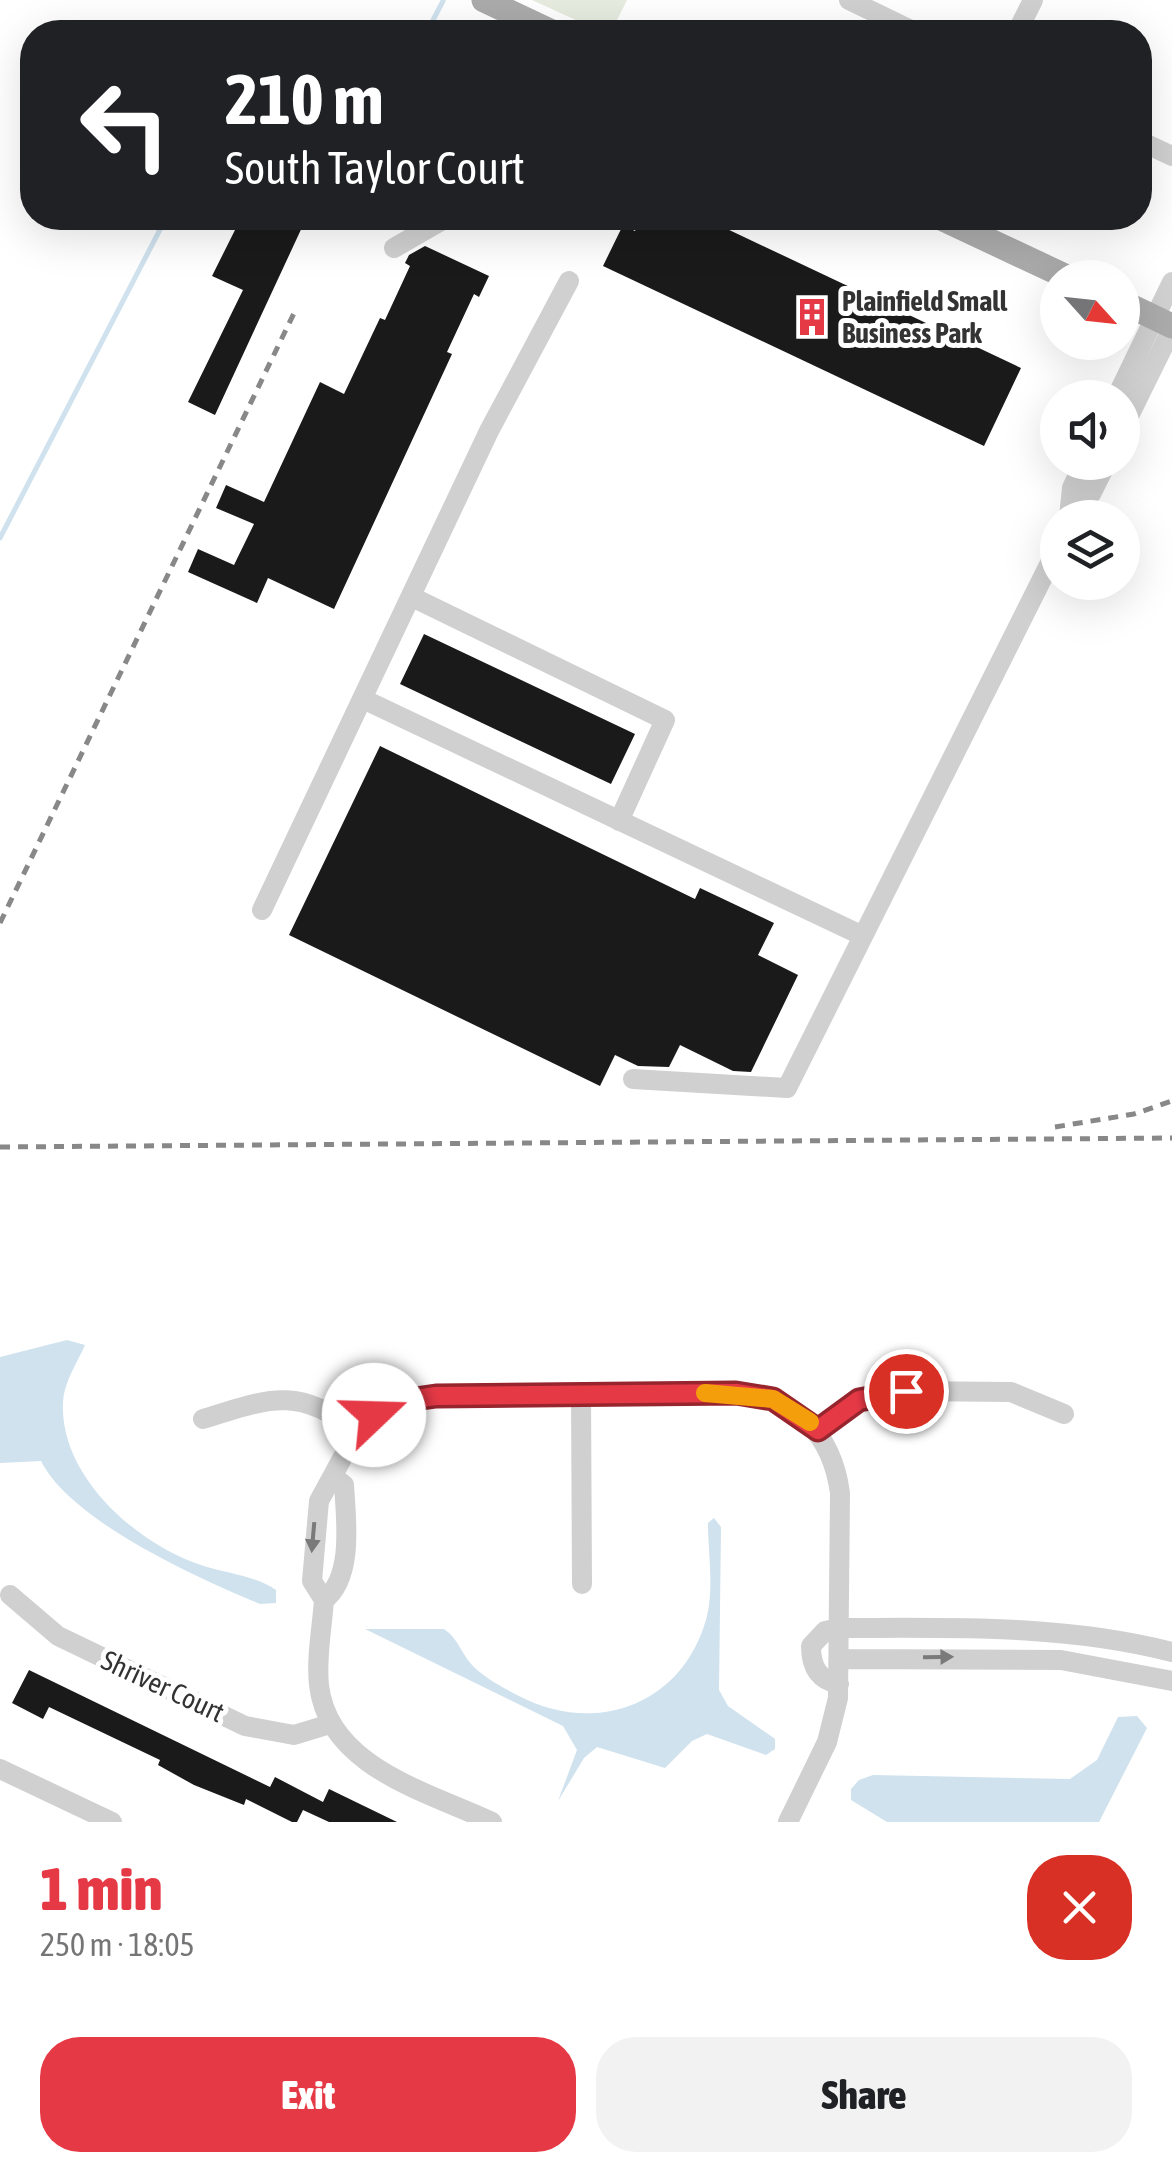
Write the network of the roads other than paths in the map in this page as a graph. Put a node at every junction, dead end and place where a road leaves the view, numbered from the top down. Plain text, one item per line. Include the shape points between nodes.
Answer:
1 (484, 0) edge
2 (849, 0) edge
3 (526, 20) edge
4 (891, 20) edge
5 (425, 230) edge
6 (967, 230) edge
7 (394, 248) dead end
8 (1040, 264) edge
9 (568, 281) dead end
10 (1172, 282) edge
11 (1140, 311) edge
12 (1166, 324) edge
13 (1128, 380) edge
14 (1140, 387) edge
15 (1040, 584) edge
16 (412, 598) junction
17 (364, 700) junction
18 (619, 820) junction
19 (262, 910) dead end
20 (864, 936) junction
21 (633, 1079) dead end
22 (580, 1394) junction
23 (1064, 1414) dead end
24 (203, 1419) dead end
25 (818, 1430) junction
26 (357, 1431) junction
27 (335, 1478) junction
28 (582, 1584) dead end
29 (10, 1595) dead end
30 (324, 1600) junction
31 (840, 1628) junction
32 (974, 1628) junction
33 (1064, 1633) junction
34 (1172, 1652) edge
35 (976, 1656) junction
36 (840, 1658) junction
37 (1061, 1660) junction
38 (1171, 1676) edge
39 (839, 1684) junction
40 (330, 1724) junction
41 (0, 1769) edge
42 (112, 1822) edge
43 (492, 1822) edge
44 (788, 1822) edge

1 - 3 main road
2 - 4 street
5 - 7 street
6 - 8 main road
9 - 16 street
10 - 12 street
11 - 12 main road
12 - 13 street
12 - 14 street
15 - 20 street
16 - 17 street
16 - 18 street via 665,720
17 - 18 street
17 - 19 street
18 - 20 street
20 - 21 street via 787,1088
22 - 25 street via 756,1394
22 - 26 street via 418,1397 386,1407
22 - 28 street
23 - 25 street via 1011,1392 906,1391 859,1400
24 - 26 street via 276,1397 324,1408
25 - 31 street via 840,1493
26 - 27 street
27 -> 30 street via 324,1484 313,1539 312,1581
27 - 30 street via 344,1485 344,1557 336,1592
29 - 40 street, Shriver Court via 58,1636 244,1726 294,1735
30 - 40 street via 318,1682
31 - 32 street
31 - 36 street
31 - 39 street via 825,1631 811,1646 815,1670
32 - 33 street
32 - 35 street
33 - 34 street
33 - 37 street
36 -> 35 street
35 - 37 street
36 - 39 street
37 - 38 street
39 - 44 street via 826,1742
40 - 43 street via 364,1759
41 - 42 street

